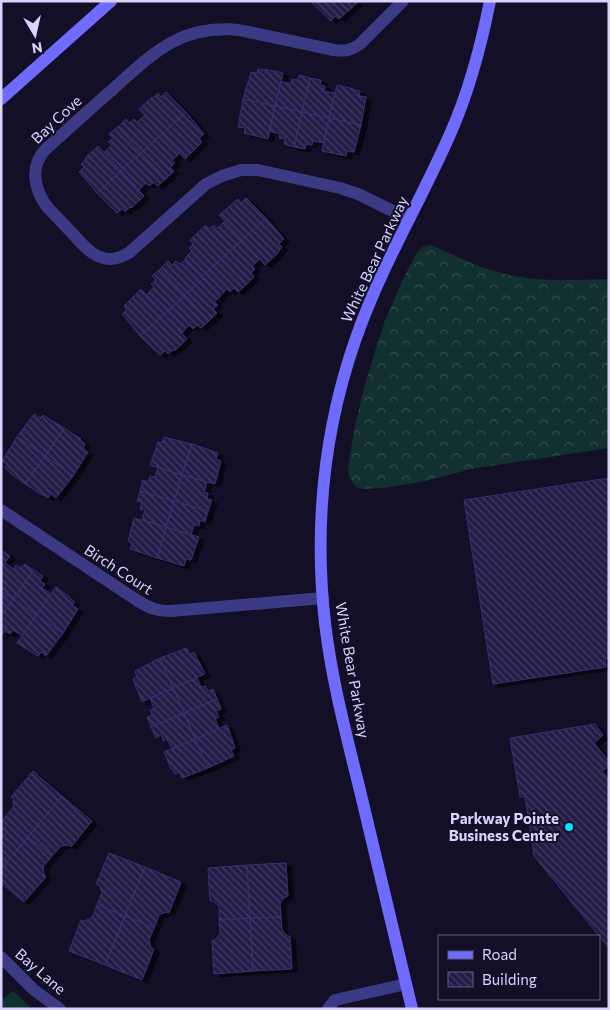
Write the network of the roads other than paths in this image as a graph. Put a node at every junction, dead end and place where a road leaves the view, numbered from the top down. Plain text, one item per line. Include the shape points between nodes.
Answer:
1 (111, 1) edge
2 (403, 1) edge
3 (490, 1) edge
4 (1, 99) edge
5 (409, 219) junction
6 (1, 510) edge
7 (323, 598) junction
8 (1, 958) edge
9 (406, 984) junction
10 (60, 1009) edge
11 (328, 1009) edge
12 (412, 1009) edge

1 - 4 street
2 - 5 street, Bay Cove via 363,41 348,50 223,29 197,32 170,42 46,149 38,159 35,172 37,188 45,204 89,251 107,258 127,255 211,181 241,170 264,171 340,188
3 - 5 street, White Bear Parkway via 459,111
5 - 7 street, White Bear Parkway via 366,312 338,398 323,494
6 - 7 street, Birch Court via 156,610
7 - 9 street, White Bear Parkway via 337,693
8 - 10 street, Bay Lane via 34,990
9 - 11 street via 336,1000
9 - 12 street, White Bear Parkway

